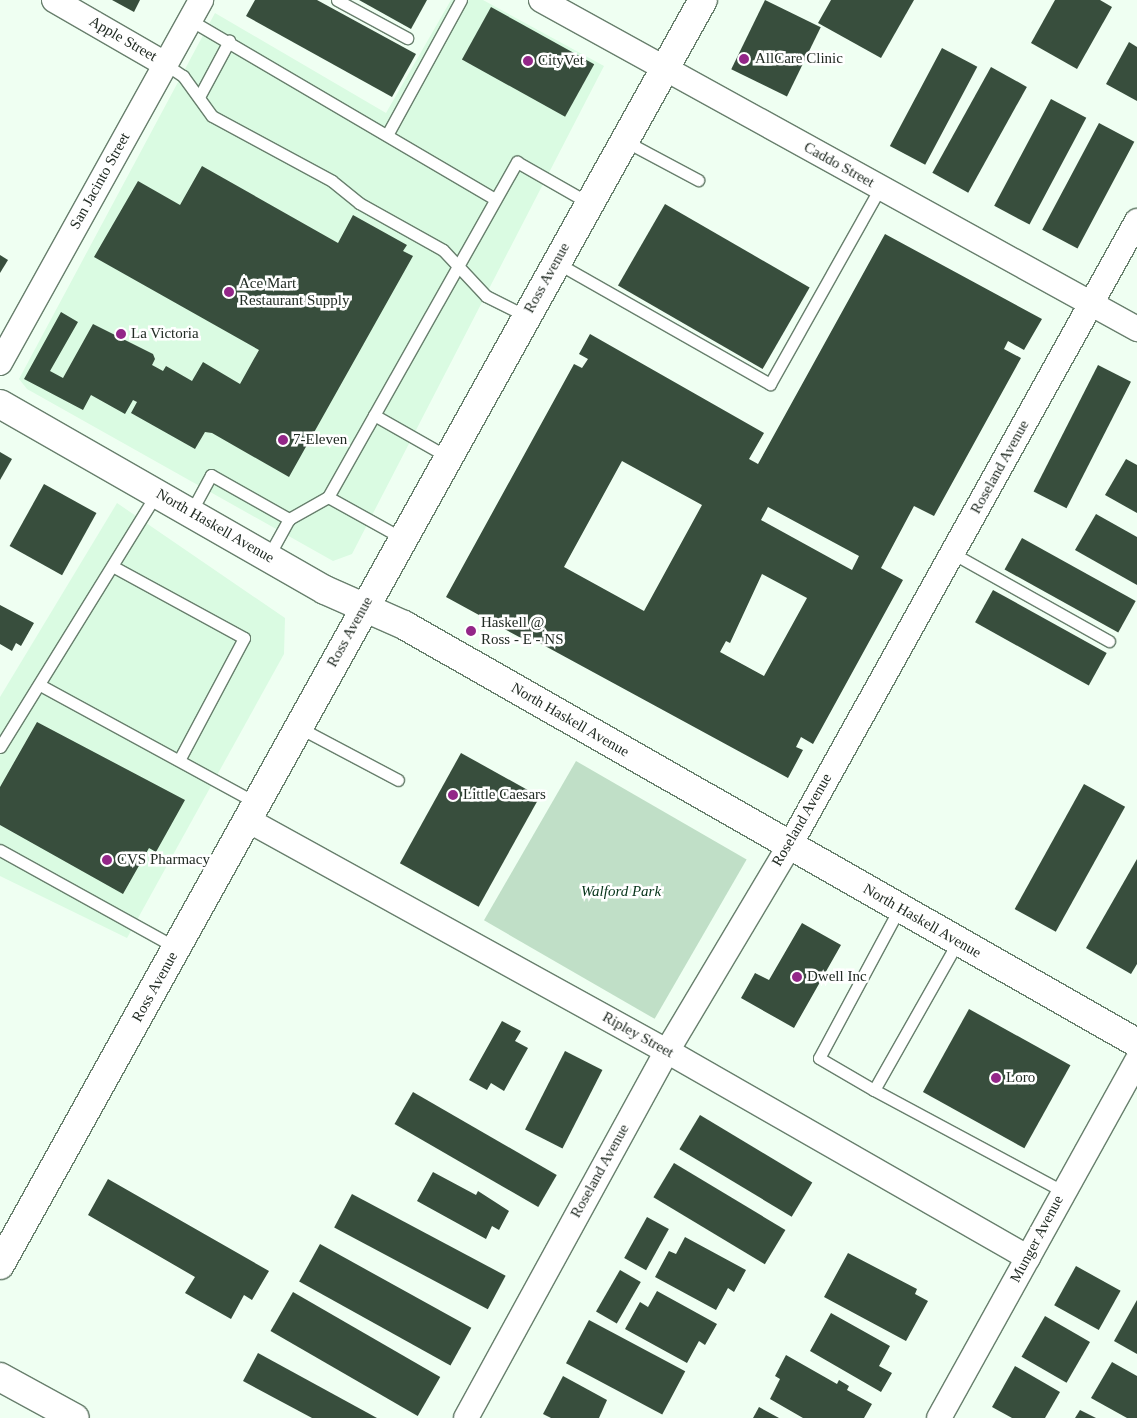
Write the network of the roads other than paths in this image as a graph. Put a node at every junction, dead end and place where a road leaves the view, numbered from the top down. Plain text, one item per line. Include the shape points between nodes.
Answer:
1 (54, 0) edge
2 (337, 0) edge
3 (461, 0) edge
4 (703, 0) edge
5 (545, 1) edge
6 (195, 10) edge
7 (407, 38) dead end
8 (229, 41) junction
9 (165, 64) junction
10 (665, 69) junction
11 (199, 97) junction
12 (387, 135) junction
13 (624, 141) junction
14 (698, 180) dead end
15 (880, 188) junction
16 (495, 199) junction
17 (589, 203) junction
18 (1137, 222) edge
19 (555, 262) junction
20 (458, 267) junction
21 (1092, 304) junction
22 (526, 316) junction
23 (1137, 329) edge
24 (0, 362) edge
25 (0, 404) edge
26 (374, 416) junction
27 (448, 458) junction
28 (157, 493) junction
29 (328, 497) junction
30 (191, 512) junction
31 (289, 519) junction
32 (402, 538) junction
33 (952, 554) junction
34 (268, 557) junction
35 (114, 567) junction
36 (364, 607) junction
37 (1109, 641) dead end
38 (40, 685) junction
39 (296, 727) junction
40 (0, 747) edge
41 (179, 760) junction
42 (398, 780) dead end
43 (251, 810) junction
44 (790, 845) junction
45 (0, 850) edge
46 (899, 909) junction
47 (957, 943) junction
48 (177, 948) junction
49 (1137, 1043) edge
50 (667, 1051) junction
51 (1137, 1061) edge
52 (874, 1090) junction
53 (1062, 1191) junction
54 (1028, 1258) junction
55 (0, 1265) edge
56 (0, 1377) edge
57 (75, 1418) edge
58 (466, 1418) edge
59 (939, 1418) edge

1 - 9 street, Apple Street
2 - 7 lane
3 - 12 lane
4 - 10 main road, Ross Avenue
5 - 10 street, Caddo Street
6 - 8 lane
6 - 9 street, San Jacinto Street
8 - 11 lane
8 - 12 lane
9 - 11 lane via 183,76
9 - 24 street, San Jacinto Street
10 - 13 main road, Ross Avenue
10 - 15 street, Caddo Street
11 - 20 lane via 212,116 332,182 359,203 443,250
12 - 16 lane
13 - 14 lane
13 - 17 main road, Ross Avenue
15 - 19 lane via 770,384
15 - 21 street, Caddo Street
16 - 17 lane via 517,162
16 - 20 lane
17 - 19 main road, Ross Avenue
18 - 21 street, Roseland Avenue
19 - 22 main road, Ross Avenue
20 - 22 lane via 486,296
20 - 26 lane
21 - 23 street, Caddo Street
21 - 33 street, Roseland Avenue
22 - 27 main road, Ross Avenue
25 - 28 main road, North Haskell Avenue
26 - 27 lane
26 - 29 lane
27 - 32 main road, Ross Avenue
28 - 30 main road, North Haskell Avenue
28 - 35 lane
29 - 31 lane
29 - 32 lane
30 - 31 lane via 211,475
30 - 34 main road, North Haskell Avenue
31 - 34 lane
32 - 36 main road, Ross Avenue
33 - 37 lane
33 - 44 street, Roseland Avenue
34 - 36 main road, North Haskell Avenue via 325,590
35 - 38 lane
35 - 41 lane via 244,638
36 - 39 main road, Ross Avenue
36 - 44 main road, North Haskell Avenue via 404,626
38 - 40 lane
38 - 41 lane
39 - 42 lane
39 - 43 main road, Ross Avenue
41 - 43 lane
43 - 48 main road, Ross Avenue
43 - 50 street, Ripley Street
44 - 46 main road, North Haskell Avenue
44 - 50 street, Roseland Avenue
45 - 48 lane
46 - 47 main road, North Haskell Avenue
46 - 52 lane via 819,1058
47 - 49 main road, North Haskell Avenue
47 - 52 lane
48 - 55 main road, Ross Avenue
50 - 54 street, Ripley Street
50 - 58 street, Roseland Avenue
51 - 53 street, Munger Avenue
52 - 53 lane
53 - 54 street, Munger Avenue
54 - 59 street, Munger Avenue
56 - 57 main road

